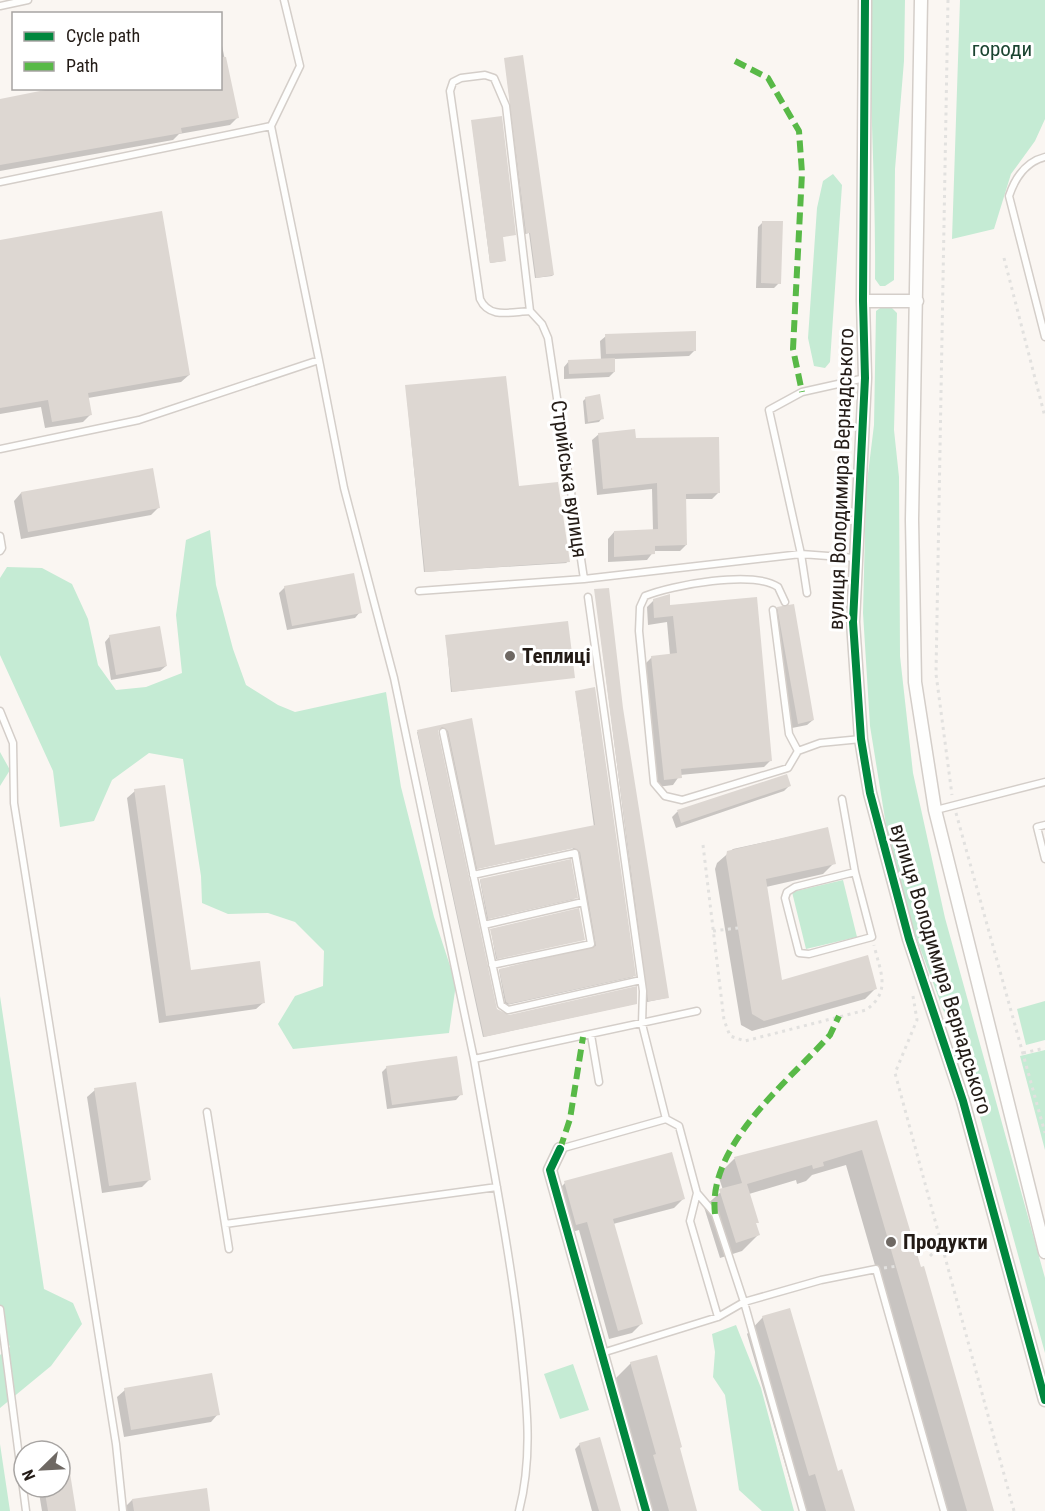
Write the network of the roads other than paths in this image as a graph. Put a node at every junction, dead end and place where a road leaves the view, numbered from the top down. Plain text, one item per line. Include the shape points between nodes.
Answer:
1 (28, 0) edge
2 (284, 0) edge
3 (865, 0) edge
4 (921, 0) edge
5 (0, 6) edge
6 (271, 126) junction
7 (1045, 157) edge
8 (0, 182) edge
9 (863, 301) junction
10 (917, 301) junction
11 (530, 311) junction
12 (1045, 337) edge
13 (319, 360) junction
14 (865, 378) junction
15 (0, 449) edge
16 (0, 536) edge
17 (0, 551) edge
18 (801, 554) junction
19 (855, 558) junction
20 (584, 579) junction
21 (419, 591) dead end
22 (807, 593) dead end
23 (588, 597) dead end
24 (785, 602) dead end
25 (773, 610) dead end
26 (0, 711) edge
27 (443, 732) dead end
28 (861, 739) junction
29 (798, 751) junction
30 (1045, 782) edge
31 (842, 799) dead end
32 (935, 810) junction
33 (1045, 825) edge
34 (1045, 859) edge
35 (855, 872) junction
36 (473, 875) junction
37 (584, 902) junction
38 (484, 925) junction
39 (492, 965) junction
40 (641, 980) junction
41 (697, 1011) dead end
42 (642, 1024) junction
43 (591, 1035) junction
44 (474, 1059) junction
45 (599, 1082) dead end
46 (207, 1112) dead end
47 (666, 1119) junction
48 (560, 1149) joint
49 (497, 1188) junction
50 (697, 1192) junction
51 (225, 1224) junction
52 (229, 1249) dead end
53 (1045, 1252) edge
54 (744, 1302) junction
55 (0, 1309) edge
56 (718, 1317) junction
57 (601, 1354) junction
58 (1045, 1400) edge
59 (26, 1511) edge
60 (123, 1511) edge
61 (519, 1511) edge
62 (646, 1511) edge
63 (803, 1511) edge
64 (944, 1511) edge

1 - 5 lane
2 - 6 lane via 300,66
3 - 9 street, вулиця Володимира Вернадського
4 - 10 street, вулиця Володимира Вернадського
6 - 8 lane
6 - 13 lane
7 - 12 lane via 1016,176 1009,196
9 - 10 street
9 - 14 street, вулиця Володимира Вернадського
10 - 32 street, вулиця Володимира Вернадського via 912,520 915,682
11 - 11 lane via 491,313 480,299 450,91 453,82 460,78 494,78 502,93
11 - 20 lane, Стрийська вулиця via 548,338
13 - 15 lane via 139,420
13 - 44 lane via 344,488 394,678
14 - 18 lane via 802,392 769,410
14 - 19 street, вулиця Володимира Вернадського
16 - 17 lane
18 - 19 lane, Стрийська вулиця
18 - 20 lane, Стрийська вулиця
18 - 22 lane
19 - 28 street, вулиця Володимира Вернадського via 854,622
20 - 21 lane
23 - 40 lane
24 - 29 lane via 778,587 764,581 671,587 645,596 640,607 639,631 654,783 665,796 682,800 788,768
25 - 29 lane via 789,734
26 - 60 lane via 13,743 14,803 116,1444
27 - 36 lane
28 - 29 lane via 820,743
28 - 58 street, вулиця Володимира Вернадського via 870,793 909,939 963,1101
30 - 32 lane
31 - 35 lane
32 - 53 street, вулиця Володимира Вернадського
33 - 34 lane via 1037,826
35 - 35 lane via 872,937 809,954 799,953 785,898 787,892
36 - 37 lane via 575,853
36 - 38 lane
37 - 38 lane
37 - 39 lane via 591,944
38 - 39 lane
39 - 40 lane via 501,1005 508,1010
40 - 42 lane
41 - 42 lane
42 - 43 lane
42 - 47 lane
43 - 44 lane
43 - 45 lane
44 - 49 lane
46 - 51 lane
47 - 48 lane
47 - 50 lane via 679,1126
48 - 57 street via 550,1170
49 - 51 lane
49 - 61 lane via 512,1273 529,1423
50 - 54 lane via 715,1214
50 - 56 lane via 690,1221
51 - 52 lane
54 - 56 lane
54 - 63 lane
54 - 64 lane via 876,1269
55 - 59 lane
56 - 57 lane
57 - 62 street

